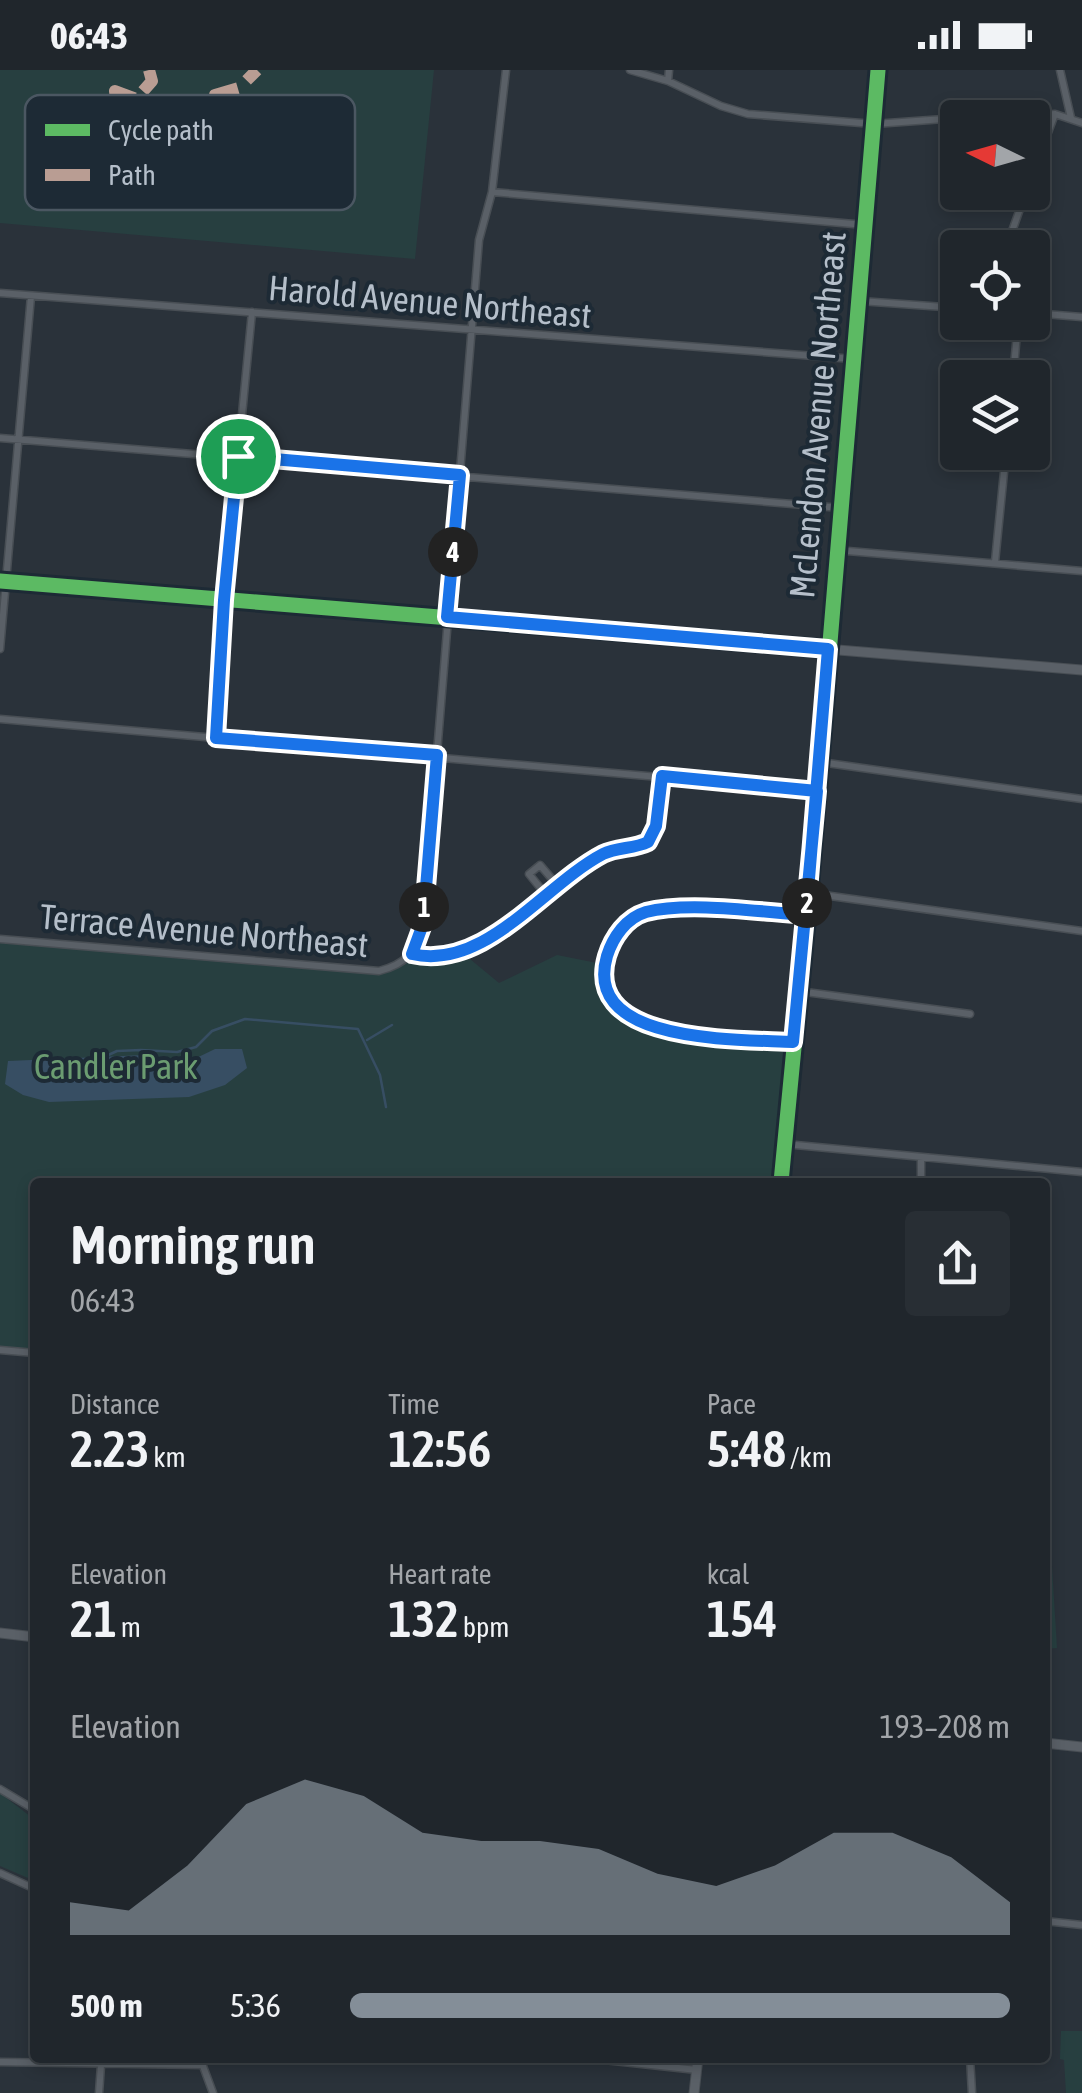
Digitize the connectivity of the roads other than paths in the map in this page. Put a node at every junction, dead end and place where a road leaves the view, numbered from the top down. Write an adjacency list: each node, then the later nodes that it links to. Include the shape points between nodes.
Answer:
1 (506, 70): 14 (street)
2 (630, 70): 6 (street)
3 (669, 70): 6 (street)
4 (878, 70): 11 (street, McLendon Avenue Northeast)
5 (1060, 70): 10 (street)
6 (668, 81): 11 (street, via 748,114)
7 (1050, 114): 8 (street)
8 (1055, 114): 10 (street); 13 (street)
9 (940, 119): 11 (street)
10 (1072, 120): 12 (street)
11 (874, 124): 15 (street, McLendon Avenue Northeast)
12 (1082, 124)
13 (1050, 127)
14 (492, 192): 15 (street); 23 (street, via 480,240)
15 (865, 225): 18 (street, McLendon Avenue Northeast)
16 (0, 293): 17 (street, Harold Avenue Northeast)
17 (31, 296): 20 (street, Harold Avenue Northeast); 26 (street)
18 (860, 300): 19 (street); 24 (street, McLendon Avenue Northeast)
19 (940, 307)
20 (252, 312): 23 (street, Harold Avenue Northeast); 27 (street)
21 (1050, 314): 22 (street)
22 (1082, 317)
23 (472, 332): 24 (street, Harold Avenue Northeast); 29 (street)
24 (855, 360): 30 (street, McLendon Avenue Northeast)
25 (0, 438): 26 (street)
26 (20, 440): 27 (street); 34 (street)
27 (238, 456): 29 (street); 35 (street)
28 (1004, 470): 32 (street)
29 (460, 475): 30 (street); 36 (street)
30 (841, 508): 31 (street, McLendon Avenue Northeast)
31 (836, 550): 32 (street); 38 (street, McLendon Avenue Northeast)
32 (996, 562): 33 (street)
33 (1082, 571)
34 (2, 582): 35 (street); 37 (street)
35 (224, 600): 36 (street); 41 (street)
36 (447, 617): 38 (street); 42 (street)
37 (0, 649)
38 (828, 649): 39 (street); 43 (street, McLendon Avenue Northeast)
39 (1082, 670)
40 (0, 719): 41 (street)
41 (216, 738): 42 (street)
42 (437, 755): 44 (street); 53 (street, via 423,924)
43 (820, 762): 45 (street, McLendon Avenue Northeast); 46 (street)
44 (662, 776): 45 (street); 47 (street, via 652,839 603,854)
45 (817, 791): 48 (street, McLendon Avenue Northeast)
46 (1082, 799)
47 (558, 886): 49 (street); 49 (street, via 540,865 529,874)
48 (808, 893): 50 (street, McLendon Avenue Northeast); 51 (street)
49 (546, 895): 53 (street, via 471,950)
50 (806, 915): 54 (street, McLendon Avenue Northeast); 56 (street, via 667,908 642,913 617,934 604,968 614,1000 649,1027)
51 (1082, 931)
52 (0, 939): 53 (street, Terrace Avenue Northeast, via 379,971)
53 (412, 954)
54 (798, 991): 55 (street); 56 (street, McLendon Avenue Northeast)
55 (970, 1014)
56 (793, 1042): 57 (street, McLendon Avenue Northeast)
57 (784, 1144): 58 (street); 60 (street, McLendon Avenue Northeast)
58 (921, 1157): 59 (street); 61 (street)
59 (1082, 1172)
60 (781, 1178)
61 (921, 1178)
62 (0, 1350): 63 (street)
63 (30, 1353)
64 (0, 1634): 65 (street)
65 (30, 1637)
66 (1050, 1744): 67 (street)
67 (1082, 1747)
68 (0, 1789): 69 (street)
69 (30, 1807)
70 (0, 1873): 71 (street)
71 (30, 1887)
72 (1050, 1922): 73 (street)
73 (1082, 1925)
74 (0, 2062): 75 (street)
75 (30, 2063)
76 (34, 2063): 82 (street)
77 (168, 2063): 82 (street)
78 (201, 2063): 85 (street)
79 (632, 2063): 83 (street)
80 (697, 2063): 83 (street)
81 (970, 2063): 87 (street)
82 (102, 2065): 84 (street)
83 (696, 2070): 86 (street)
84 (99, 2093)
85 (212, 2093)
86 (694, 2093)
87 (972, 2093)

